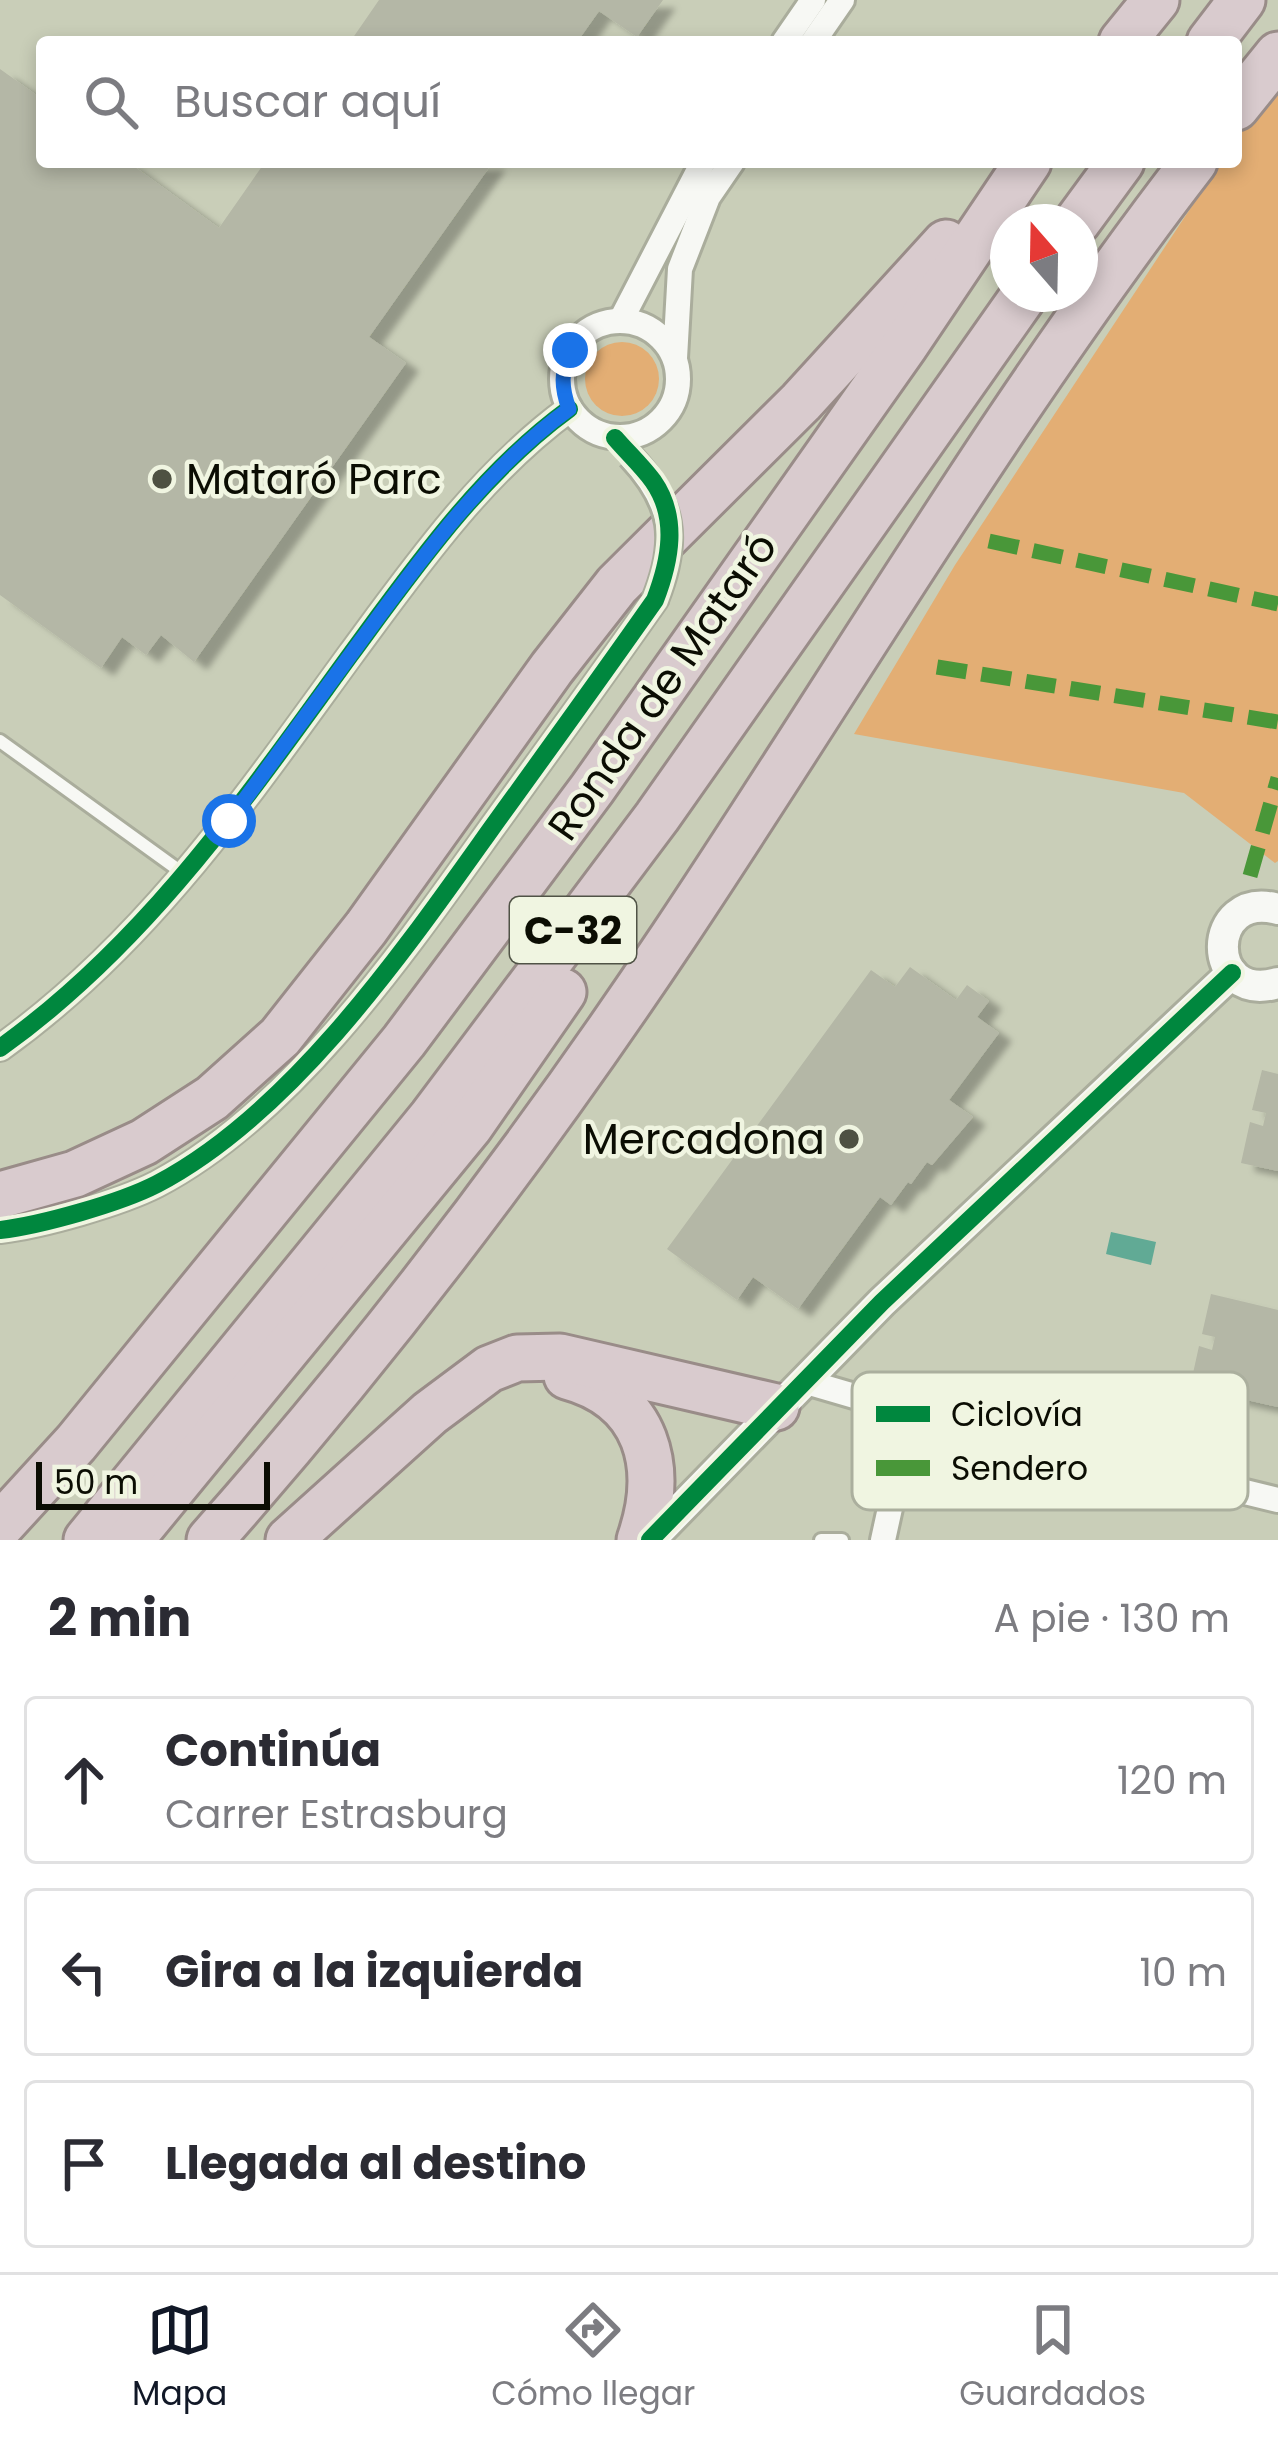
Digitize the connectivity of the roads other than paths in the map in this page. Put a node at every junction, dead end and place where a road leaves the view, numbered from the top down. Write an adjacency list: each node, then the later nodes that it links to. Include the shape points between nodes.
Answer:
1 (813, 0): 5 (street)
2 (842, 0): 6 (street)
3 (1156, 0): 7 (highway)
4 (1242, 0): 8 (highway)
5 (788, 36)
6 (817, 36)
7 (1127, 36)
8 (1215, 36)
9 (1278, 55): 10 (highway)
10 (1242, 100)
11 (700, 168): 19 (street)
12 (728, 168): 20 (street, via 680,269)
13 (1019, 168): 30 (highway, via 617,585 280,1037 212,1098 144,1142)
14 (1021, 168): 38 (highway, Ronda de Mataró / C-32, via 592,789 404,1041)
15 (1117, 168): 17 (highway)
16 (1190, 168): 41 (highway, via 1015,414 571,1085 418,1289)
17 (1090, 204)
18 (1012, 312): 24 (highway, Ronda de Mataró / C-32)
19 (621, 320): 20 (street, via 663,338); 21 (street, via 600,324 570,350 562,369)
20 (676, 358): 22 (street, via 674,404)
21 (569, 409): 22 (street); 25 (street, via 466,505)
22 (622, 447): 31 (street, bridge, via 655,483 667,516 671,546 655,600 425,921 291,1080 225,1138 155,1185)
23 (0, 741): 25 (lane)
24 (657, 817): 39 (highway, Ronda de Mataró / C-32, via 432,1117); 40 (highway, via 613,919 470,1126)
25 (185, 875): 29 (street, via 103,965)
26 (1278, 909): 27 (street, via 1253,907 1231,920 1222,947)
27 (1232, 973): 28 (street); 32 (street)
28 (1276, 987)
29 (0, 1048)
30 (0, 1196)
31 (0, 1230)
32 (790, 1394): 33 (street); 34 (highway, via 560,1357 517,1358 489,1369); 44 (street)
33 (852, 1403)
34 (363, 1473): 42 (highway); 43 (highway, via 397,1464 506,1376 554,1373 603,1391 638,1427 654,1487)
35 (1248, 1493): 36 (street)
36 (1278, 1500)
37 (890, 1510): 47 (street)
38 (0, 1526)
39 (87, 1540)
40 (130, 1540)
41 (210, 1540)
42 (289, 1540)
43 (640, 1540)
44 (650, 1540)
45 (821, 1540): 46 (lane)
46 (842, 1540)
47 (883, 1540)

